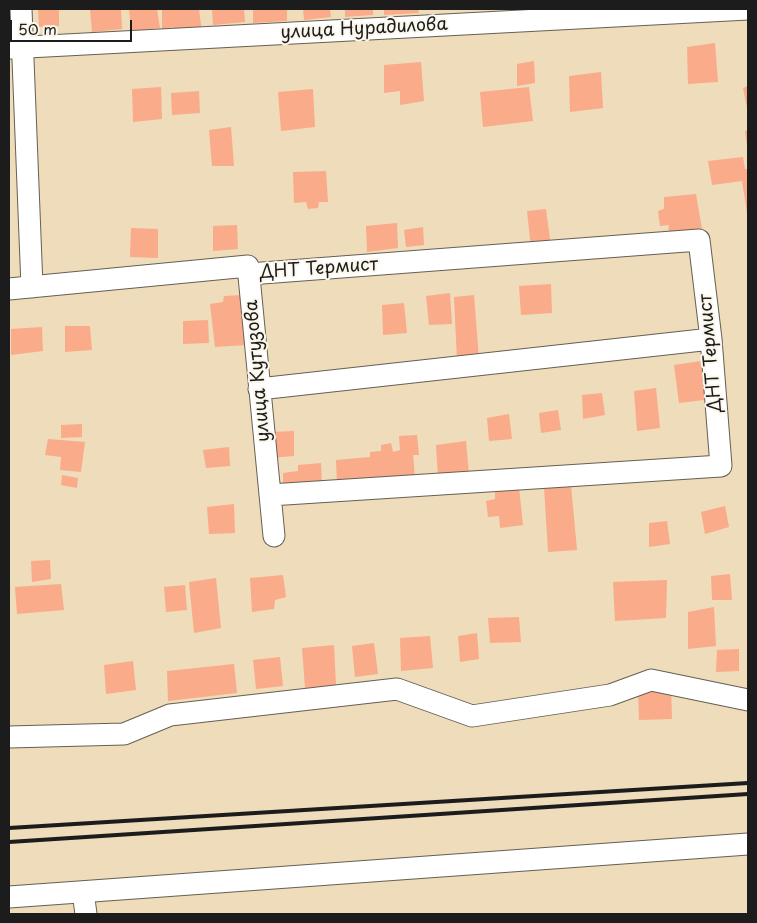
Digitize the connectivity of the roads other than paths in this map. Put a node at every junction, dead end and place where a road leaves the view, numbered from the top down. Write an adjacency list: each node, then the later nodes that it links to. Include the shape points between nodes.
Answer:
1 (20, 9): 3 (street)
2 (748, 9): 3 (street, улица Нурадилова)
3 (15, 47): 5 (street)
4 (249, 274): 5 (street, улица Кутузова, via 248,266); 7 (street, ДНТ Термист, via 699,240); 8 (street, улица Кутузова)
5 (32, 287): 6 (street, улица Кутузова)
6 (9, 289)
7 (711, 339): 8 (street); 9 (street, ДНТ Термист, via 721,466)
8 (259, 389): 9 (street, улица Кутузова)
9 (270, 495): 10 (street, улица Кутузова)
10 (274, 536)
11 (748, 700): 12 (street, via 651,680 610,695 472,716 398,689 170,715 124,734)
12 (9, 737)
13 (748, 844): 14 (street)
14 (83, 892): 15 (street); 16 (street)
15 (9, 897)
16 (86, 914)

